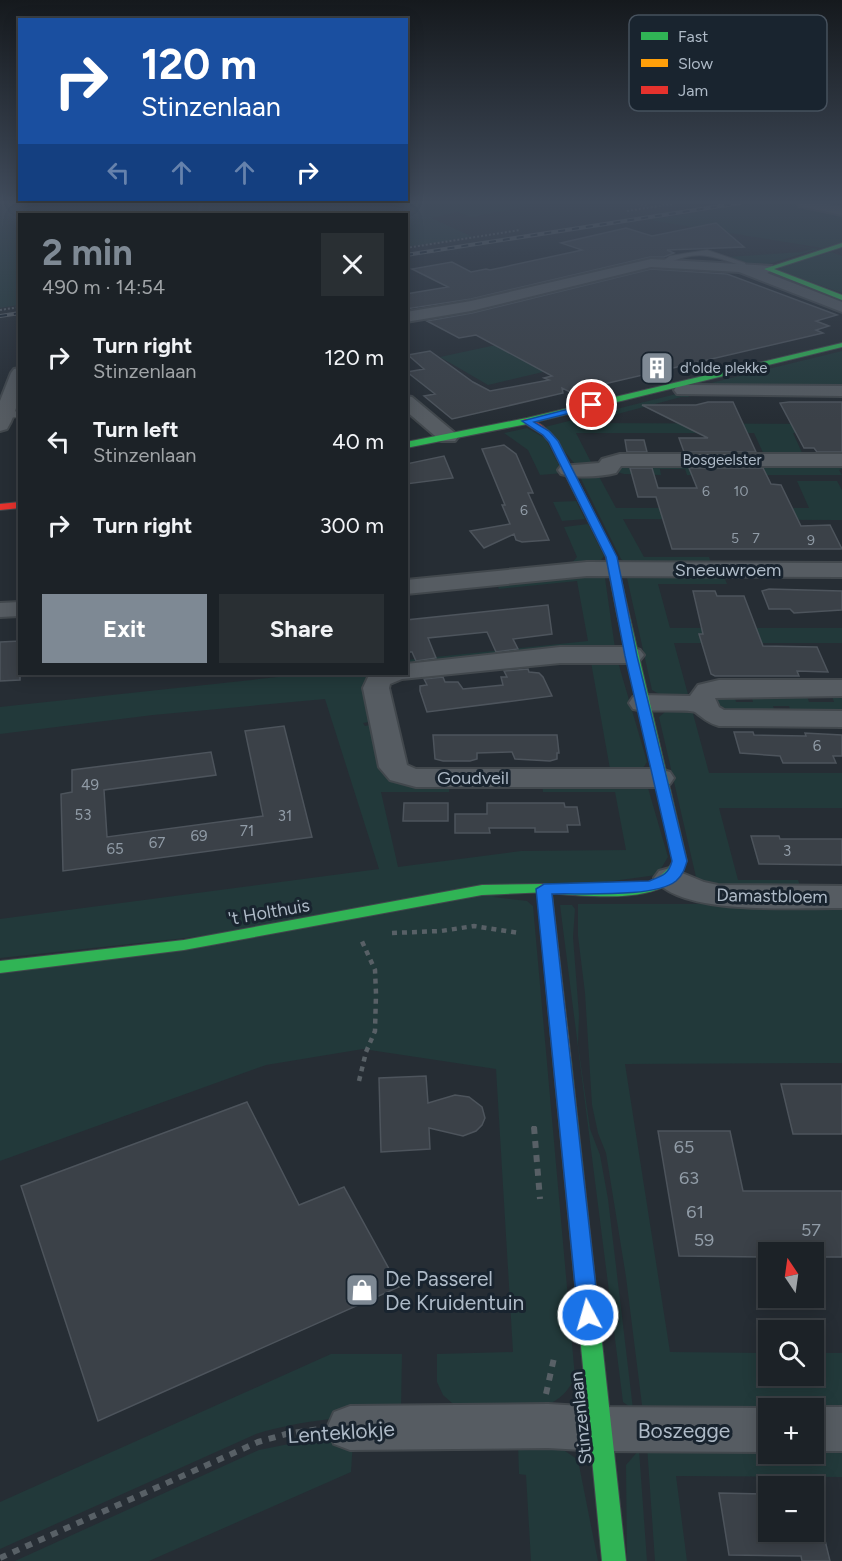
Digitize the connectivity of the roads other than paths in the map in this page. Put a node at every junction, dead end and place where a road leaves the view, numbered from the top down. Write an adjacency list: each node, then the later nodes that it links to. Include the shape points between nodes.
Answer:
1 (597, 276): 6 (street)
2 (757, 276): 5 (street)
3 (783, 276): 4 (street)
4 (842, 298)
5 (842, 307)
6 (456, 309): 7 (street); 8 (street)
7 (408, 310)
8 (408, 317)
9 (842, 345): 11 (street)
10 (16, 367): 14 (street)
11 (687, 386): 12 (street, via 711,390); 15 (street)
12 (842, 391)
13 (408, 403): 16 (street)
14 (8, 418)
15 (526, 421): 16 (street); 20 (street, via 549,436)
16 (448, 437): 17 (street)
17 (408, 445)
18 (842, 460): 19 (street, Bosgeelster, via 620,460 609,463)
19 (609, 469): 20 (street, Bosgeelster); 21 (street, Bosgeelster, via 611,474 623,477)
20 (568, 470): 24 (street, via 609,550)
21 (842, 478)
22 (18, 505): 23 (street)
23 (0, 507)
24 (613, 570): 25 (street, Sneeuwroem); 26 (street, Sneeuwroem); 29 (street)
25 (842, 570)
26 (408, 587)
27 (18, 609): 28 (street)
28 (0, 610)
29 (631, 656): 30 (street, via 560,655); 33 (street)
30 (408, 672)
31 (390, 675): 36 (street, Goudveil, via 378,680 376,688 392,765 404,776)
32 (842, 688): 34 (street, via 718,688 704,693)
33 (642, 703): 34 (street); 36 (street)
34 (705, 704): 35 (street, via 710,714 726,719)
35 (842, 720)
36 (660, 778): 37 (street, via 680,861)
37 (670, 878): 38 (street, via 644,887); 39 (street, Damastbloem, via 695,891 718,896)
38 (544, 889): 40 (street, 't Holthuis, via 482,890 184,945); 42 (street, Stinzenlaan)
39 (842, 897)
40 (0, 967)
41 (350, 1428): 42 (street, Lenteklokje)
42 (600, 1429): 45 (street, Boszegge); 46 (street, Stinzenlaan)
43 (824, 1429): 44 (street)
44 (842, 1429)
45 (758, 1430)
46 (614, 1561)

